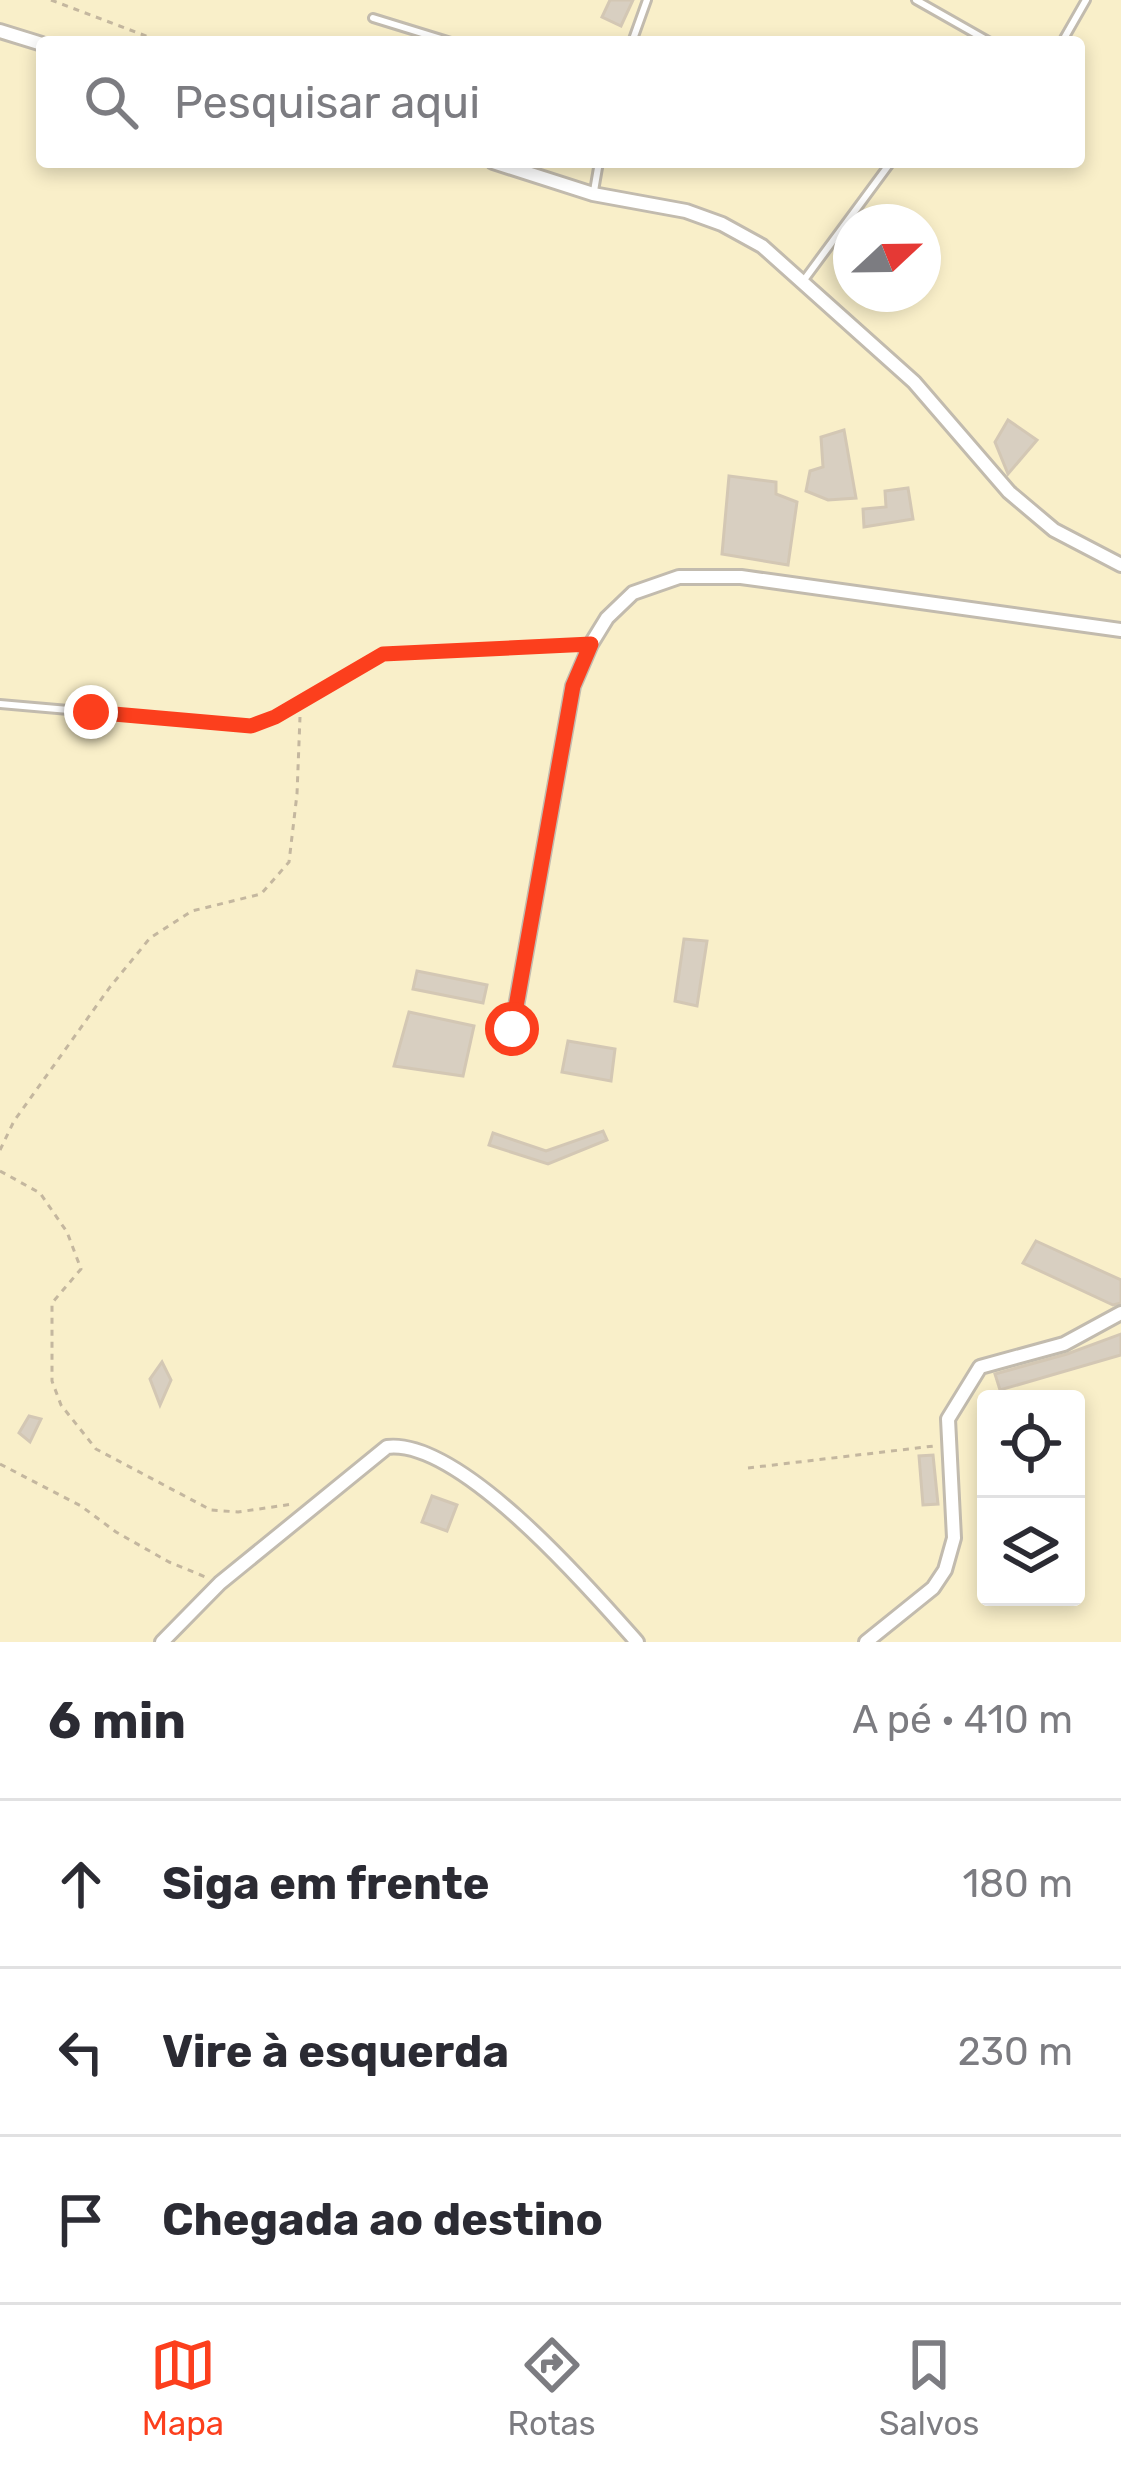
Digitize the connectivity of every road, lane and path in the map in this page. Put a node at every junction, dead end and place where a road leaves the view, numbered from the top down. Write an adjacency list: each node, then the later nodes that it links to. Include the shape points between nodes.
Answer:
1 (51, 0): 7 (path)
2 (647, 0): 9 (lane)
3 (916, 0): 10 (lane)
4 (1086, 0): 11 (lane)
5 (373, 18): 8 (lane)
6 (0, 31): 12 (street)
7 (146, 36)
8 (432, 36)
9 (634, 36)
10 (978, 36)
11 (1065, 36)
12 (36, 42)
13 (512, 168): 16 (street)
14 (598, 168): 16 (lane)
15 (887, 168): 17 (lane)
16 (593, 194): 17 (street, via 722,224)
17 (804, 280): 18 (street, via 914,382 1010,492 1054,530)
18 (1121, 565)
19 (1121, 630): 20 (street, via 741,577 679,577 633,593)
20 (591, 644): 21 (lane, via 383,654); 23 (street, via 573,686)
21 (300, 703): 22 (lane, via 233,727); 24 (path, via 289,862 261,894 192,911 150,938)
22 (0, 704)
23 (512, 1029)
24 (0, 1150)
25 (0, 1171): 30 (path, via 40,1193 81,1269 52,1303 52,1381 96,1448 211,1510)
26 (1121, 1313): 27 (street, via 1064,1344 980,1366 948,1419)
27 (948, 1445): 29 (path); 34 (street, via 954,1538 945,1570)
28 (0, 1464): 31 (path)
29 (748, 1468)
30 (324, 1500): 31 (street); 33 (street, via 387,1448 404,1445 447,1464 557,1551)
31 (220, 1583): 32 (street)
32 (162, 1642)
33 (638, 1642)
34 (866, 1642)

